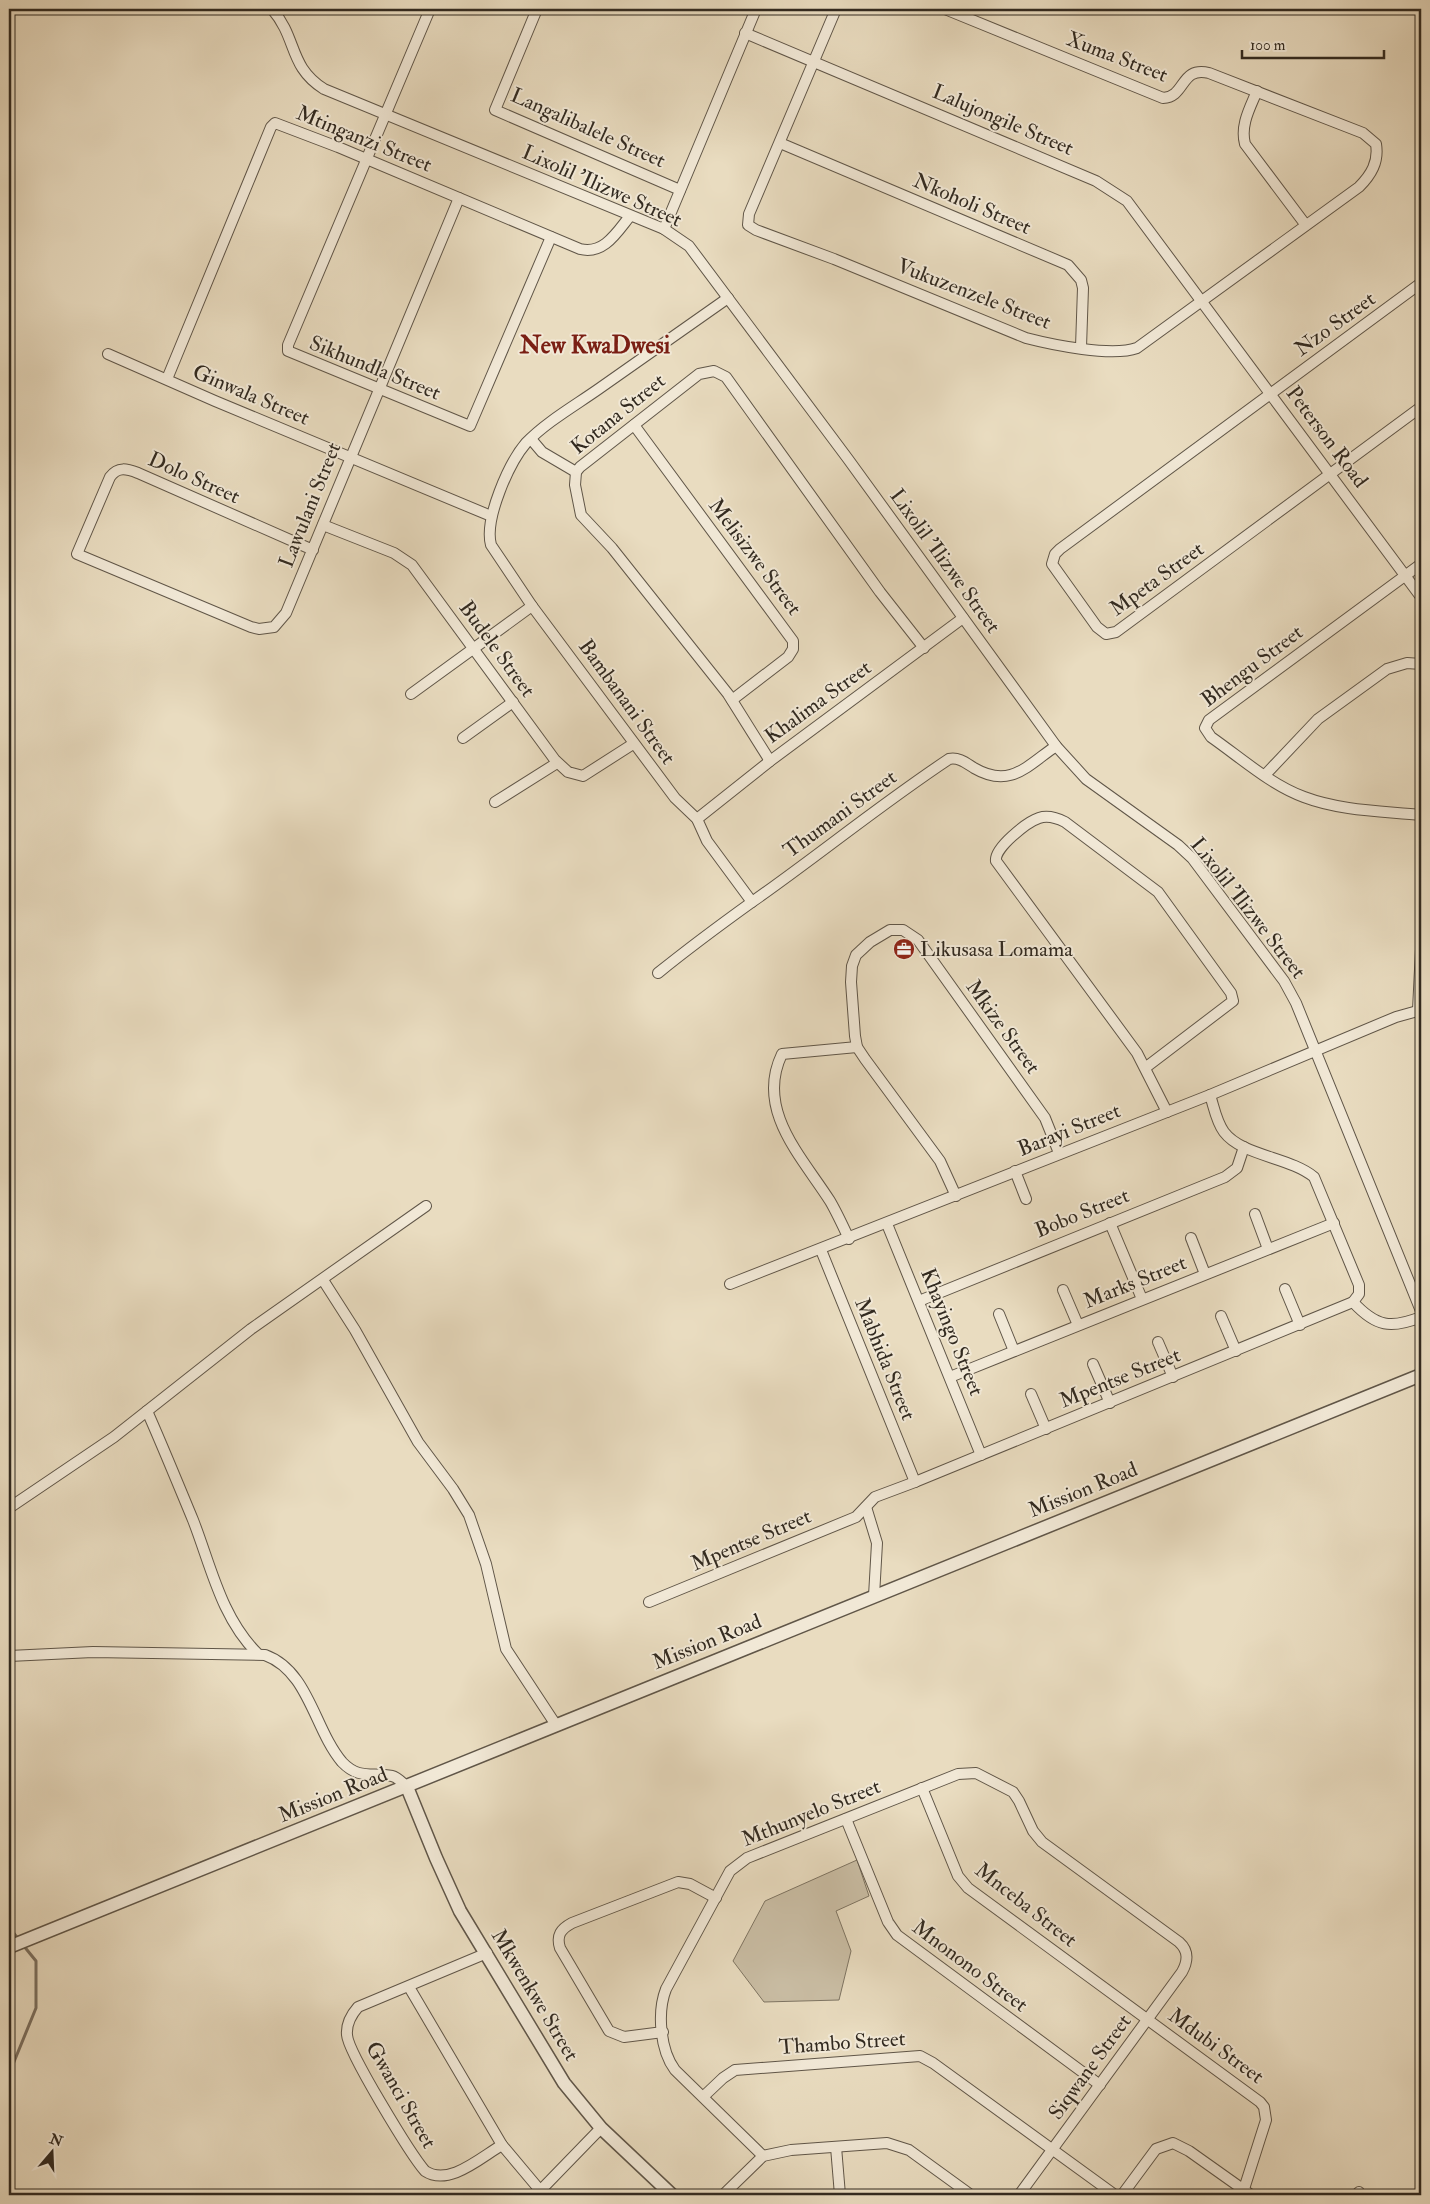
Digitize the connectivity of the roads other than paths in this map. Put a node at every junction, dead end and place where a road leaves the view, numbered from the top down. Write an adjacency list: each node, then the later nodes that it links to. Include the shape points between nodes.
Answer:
1 (272, 9): 10 (street, Lixolil 'Ilizwe Street, via 288,32 298,64 308,77 324,89)
2 (430, 9): 10 (street, Sikhundla Street)
3 (537, 9): 14 (street, Langalibalele Street, via 495,110)
4 (756, 9): 7 (street)
5 (836, 9): 8 (street, Vukuzenzele Street)
6 (945, 9): 9 (street, Xuma Street, via 1156,96 1170,98 1191,74 1198,71)
7 (745, 33): 8 (street, Lalujongile Street); 14 (street)
8 (814, 61): 11 (street, Vukuzenzele Street); 22 (street, Lalujongile Street, via 1115,191 1134,210)
9 (1257, 91): 12 (street, Xuma Street, via 1354,129); 17 (street, via 1244,124 1245,144)
10 (387, 115): 13 (street, Sikhundla Street); 16 (street, Lixolil 'Ilizwe Street)
11 (780, 143): 23 (street, Nkoholi Street, via 1068,265 1081,280 1083,288); 23 (street, Vukuzenzele Street, via 749,214 748,225 1026,338)
12 (1376, 144): 17 (street, Vukuzenzele Street, via 1377,157 1368,178)
13 (367, 159): 15 (street, Mtinganzi Street); 25 (street, Mtinganzi Street, via 302,132 275,123 271,127); 26 (street, Sikhundla Street, via 288,351)
14 (680, 190): 18 (street)
15 (459, 198): 19 (street, Mtinganzi Street); 26 (street, Lawulani Street)
16 (630, 216): 18 (street, Lixolil 'Ilizwe Street); 19 (street, Mtinganzi Street, via 609,240 593,251)
17 (1306, 224): 22 (street, Vukuzenzele Street)
18 (664, 229): 21 (street, Lixolil 'Ilizwe Street, via 689,246)
19 (551, 237): 26 (street, Sikhundla Street, via 470,426)
20 (1421, 283): 27 (street, Nzo Street)
21 (728, 298): 30 (street); 42 (street, Lixolil 'Ilizwe Street)
22 (1202, 300): 23 (street, Vukuzenzele Street, via 1137,348 1118,352); 27 (street, Peterson Road)
23 (1081, 347)
24 (108, 354): 25 (street, Ginwala Street)
25 (167, 379): 31 (street, Ginwala Street)
26 (379, 388): 31 (street, Lawulani Street)
27 (1272, 394): 33 (street, Peterson Road); 33 (street, Mpeta Street, via 1055,554 1052,564 1055,570 1097,627 1106,634 1116,632)
28 (1421, 407): 33 (street)
29 (634, 425): 32 (street, Kotana Street); 43 (street, Kotana Street, via 702,372 714,371 726,376 880,592); 47 (street, Melisizwe Street, via 793,641 788,657)
30 (531, 439): 32 (street, via 542,452); 34 (street, via 517,457)
31 (350, 456): 34 (street, Ginwala Street); 35 (street, Lawulani Street)
32 (576, 472): 47 (street, Kotana Street, via 574,485 581,515 625,564)
33 (1332, 474): 39 (street, Peterson Road)
34 (491, 516): 41 (street, Bambanani Street, via 492,545)
35 (322, 525): 36 (street, Lawulani Street); 44 (street, Budele Street, via 387,550 412,565)
36 (313, 550): 37 (street, Lawulani Street, via 286,613 279,624 268,629 236,621); 37 (street, Dolo Street, via 138,473 121,469 110,477)
37 (78, 554)
38 (1421, 564): 39 (street, Bhengu Street)
39 (1405, 576): 40 (street, Peterson Road); 54 (street, Bhengu Street, via 1206,724 1211,737)
40 (1421, 597)
41 (532, 606): 44 (street); 50 (street, Bambanani Street)
42 (964, 618): 43 (street, Khalima Street); 51 (street, Lixolil 'Ilizwe Street)
43 (924, 648): 52 (street, Khalima Street)
44 (474, 650): 46 (street); 48 (street, Budele Street)
45 (1421, 664): 54 (street, via 1387,670 1318,720)
46 (411, 694)
47 (732, 700): 52 (street, Kotana Street)
48 (513, 702): 49 (street); 53 (street, Budele Street)
49 (463, 738)
50 (633, 744): 53 (street, Budele Street, via 583,776 568,772); 57 (street, Bambanani Street, via 675,798)
51 (1056, 746): 58 (street, Thumani Street, via 1013,776 989,775 959,759 949,759 855,824); 63 (street, Lixolil 'Ilizwe Street, via 1086,779 1192,858 1284,982)
52 (770, 761): 57 (street, Khalima Street)
53 (557, 763): 55 (street)
54 (1264, 775): 56 (street, Bhengu Street, via 1290,791 1316,801)
55 (495, 802)
56 (1421, 815)
57 (697, 819): 58 (street, Bambanani Street, via 707,841)
58 (752, 902): 60 (street, Thumani Street)
59 (1421, 949): 61 (street)
60 (658, 973)
61 (1419, 1010): 63 (street, Barayi Street)
62 (857, 1048): 68 (street, Mkize Street, via 851,982 854,960 860,950 884,932 903,930 918,940 1023,1085 1045,1118); 70 (street, via 935,1153); 78 (street, via 782,1054 777,1063 775,1082 780,1123)
63 (1315, 1050): 65 (street, Barayi Street); 89 (street, Lixolil 'Ilizwe Street)
64 (1145, 1068): 64 (street, via 996,861 998,852 1007,841 1039,818 1052,817 1066,822 1158,892 1232,993 1233,1001); 66 (street)
65 (1210, 1095): 66 (street, Barayi Street); 67 (street, via 1222,1128)
66 (1167, 1112): 68 (street, Barayi Street)
67 (1244, 1147): 74 (street, Bobo Street, via 1237,1168 1225,1177); 75 (street, via 1295,1166 1314,1177)
68 (1059, 1153): 69 (street, Barayi Street)
69 (1015, 1171): 70 (street, Barayi Street); 71 (street)
70 (956, 1196): 76 (street, Barayi Street)
71 (1026, 1198)
72 (426, 1206): 82 (street)
73 (1255, 1214): 79 (street)
74 (1110, 1223): 86 (street); 87 (street, Bobo Street)
75 (1334, 1223): 79 (street, Marks Street); 88 (street, via 1360,1285 1359,1294)
76 (887, 1224): 78 (street, Barayi Street); 87 (street, Khayingo Street)
77 (1191, 1238): 81 (street)
78 (850, 1239): 80 (street, Barayi Street)
79 (1268, 1249): 81 (street, Marks Street)
80 (821, 1250): 83 (street, Barayi Street); 107 (street, Mabhida Street)
81 (1205, 1274): 86 (street, Marks Street)
82 (323, 1280): 104 (street, via 251,1328); 114 (street, via 418,1442 469,1515 486,1564 506,1649)
83 (730, 1284)
84 (1285, 1289): 94 (street)
85 (1063, 1290): 93 (street)
86 (1142, 1299): 93 (street, Marks Street)
87 (919, 1301): 100 (street, Khayingo Street)
88 (1353, 1302): 92 (street, via 1368,1317 1385,1325); 94 (street, Mpentse Street)
89 (1421, 1311)
90 (999, 1314): 96 (street)
91 (1221, 1316): 97 (street)
92 (1421, 1317)
93 (1078, 1325): 96 (street, Marks Street)
94 (1300, 1325): 97 (street, Mpentse Street)
95 (1158, 1342): 101 (street)
96 (1014, 1350): 100 (street, Marks Street)
97 (1236, 1352): 101 (street, Mpentse Street)
98 (1093, 1364): 103 (street)
99 (1421, 1375): 110 (street, Mission Road)
100 (950, 1377): 106 (street, Khayingo Street)
101 (1173, 1377): 103 (street, Mpentse Street)
102 (1031, 1394): 105 (street)
103 (1110, 1403): 105 (street, Mpentse Street)
104 (147, 1411): 109 (street); 112 (street, via 228,1615)
105 (1046, 1428): 106 (street, Mpentse Street)
106 (982, 1455): 107 (street, Mpentse Street)
107 (915, 1482): 108 (street, Mpentse Street, via 880,1494)
108 (866, 1507): 110 (street, via 877,1544); 111 (street, Mpentse Street, via 856,1517)
109 (9, 1508)
110 (874, 1596): 114 (street, Mission Road)
111 (649, 1602)
112 (257, 1653): 113 (street, via 93,1652); 115 (street, via 281,1663 301,1686 338,1756 348,1767 370,1776 394,1776)
113 (9, 1656)
114 (556, 1725): 115 (street, Mission Road)
115 (408, 1787): 119 (street, Mission Road); 120 (street, Mkwenkwe Street, via 449,1889)
116 (922, 1788): 117 (street, Mthunyelo Street); 121 (street, Mthunyelo Street, via 958,1774 976,1773 1013,1792 1037,1838 1179,1942); 123 (street, Mnceba Street, via 962,1881)
117 (846, 1819): 118 (street, Mthunyelo Street, via 740,1862 730,1871); 125 (street, Mnonono Street, via 896,1935)
118 (716, 1898): 124 (street, Mthunyelo Street, via 663,1996); 124 (street, via 690,1884 678,1882 572,1923 558,1937 560,1948 609,2031 624,2037)
119 (9, 1946)
120 (487, 1953): 122 (street, Gwanci Street); 127 (street, Mkwenkwe Street, via 564,2083)
121 (1188, 1958): 123 (street, Siqwane Street, via 1182,1972)
122 (409, 1987): 128 (street); 128 (street, Gwanci Street, via 358,2007 348,2022 349,2044 373,2087 419,2164 431,2175 451,2175)
123 (1147, 2019): 125 (street, Siqwane Street); 132 (street, Mdubi Street, via 1264,2107 1265,2126)
124 (663, 2032): 126 (street, Mthunyelo Street, via 672,2066)
125 (1100, 2085): 130 (street, Siqwane Street)
126 (704, 2096): 130 (street, Thambo Street, via 735,2070 920,2056); 131 (street, Mthunyelo Street)
127 (601, 2128): 133 (street); 134 (street, Mkwenkwe Street)
128 (502, 2145): 133 (street)
129 (836, 2147): 131 (street, via 791,2150); 136 (street); 137 (street, via 887,2143 901,2146)
130 (1052, 2151): 138 (street, Siqwane Street); 139 (street, Thambo Street)
131 (763, 2156): 135 (street)
132 (1247, 2192): 140 (street, via 1173,2143 1156,2149)
133 (540, 2194)
134 (672, 2195)
135 (723, 2195)
136 (840, 2195)
137 (971, 2195)
138 (1019, 2195)
139 (1114, 2195)
140 (1122, 2195)

